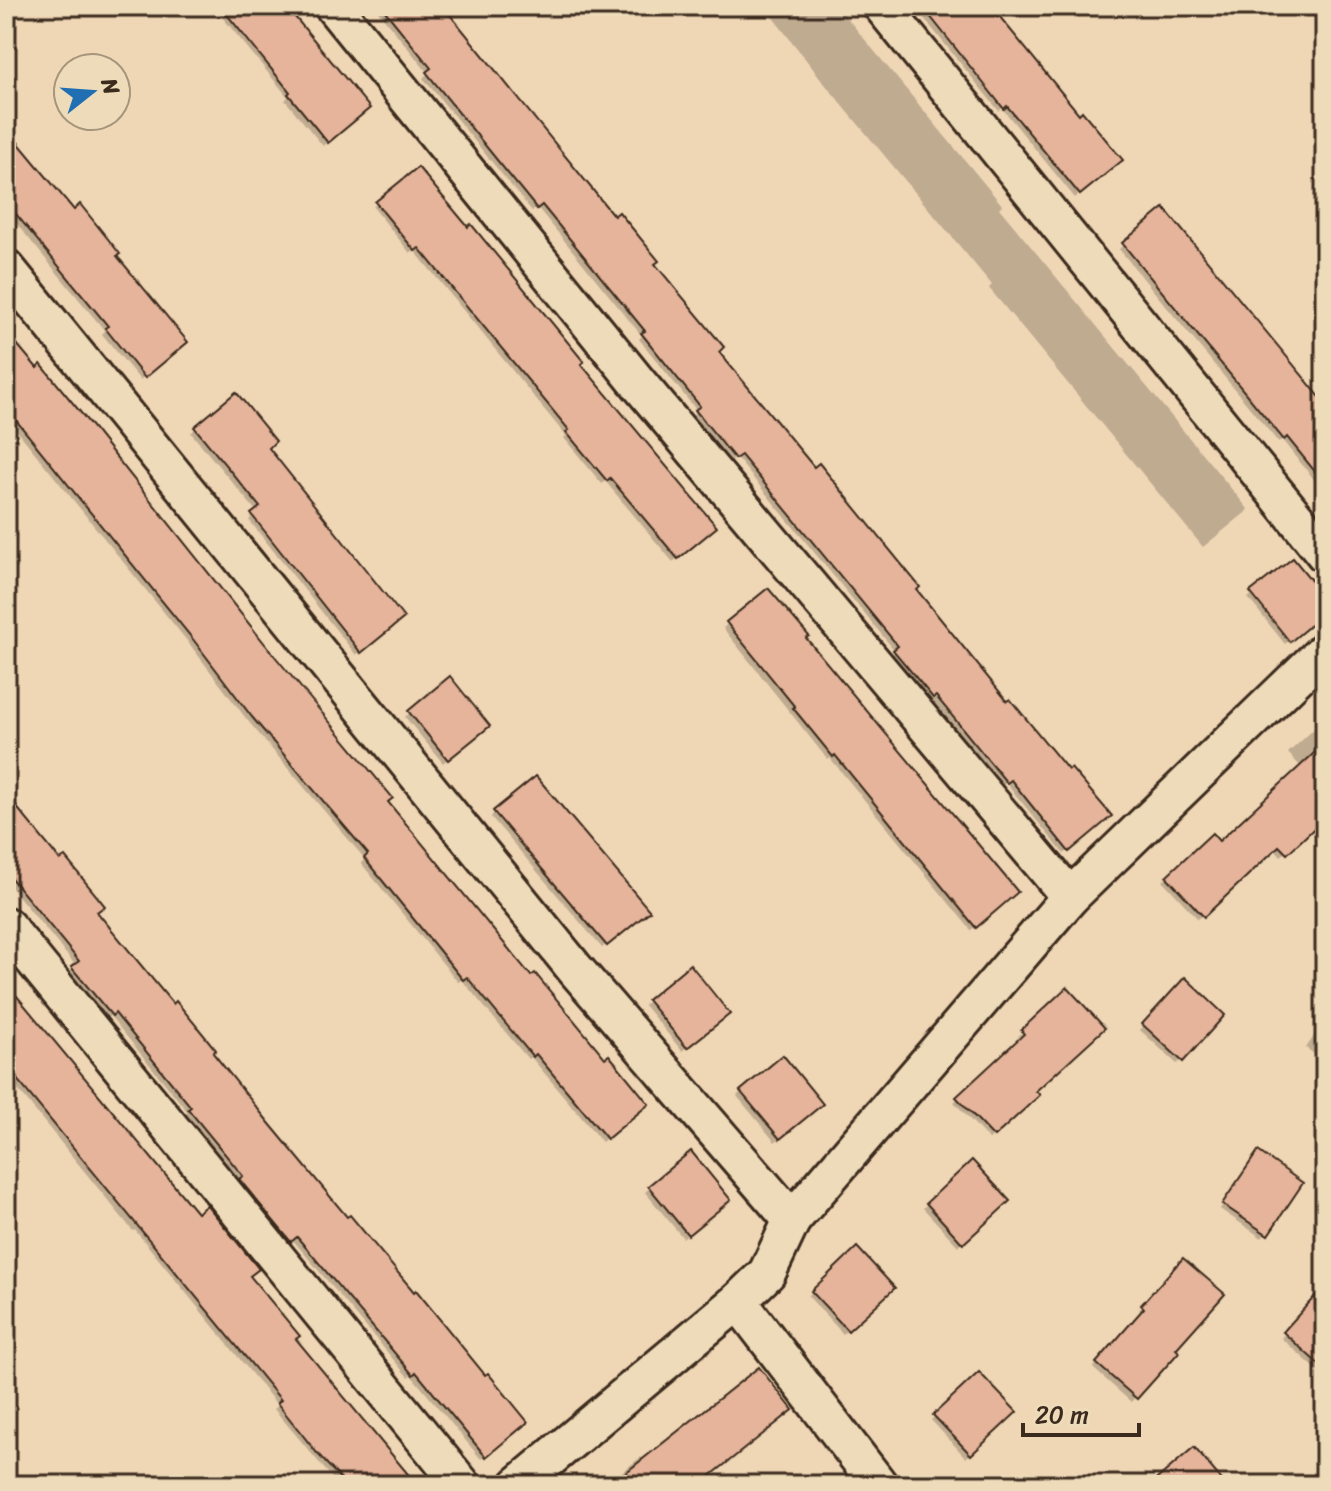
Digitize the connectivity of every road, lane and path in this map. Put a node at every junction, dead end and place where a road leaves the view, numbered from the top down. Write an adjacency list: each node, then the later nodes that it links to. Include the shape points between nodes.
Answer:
1 (333, 6): 6 (street, via 639,384)
2 (882, 6): 4 (street)
3 (6, 268): 8 (street, via 575,969)
4 (1325, 554)
5 (1325, 650): 6 (street)
6 (1070, 897): 8 (street)
7 (6, 926): 10 (street)
8 (792, 1220): 9 (street, via 767,1273)
9 (738, 1301): 11 (street); 12 (street)
10 (462, 1485)
11 (518, 1485)
12 (879, 1485)

